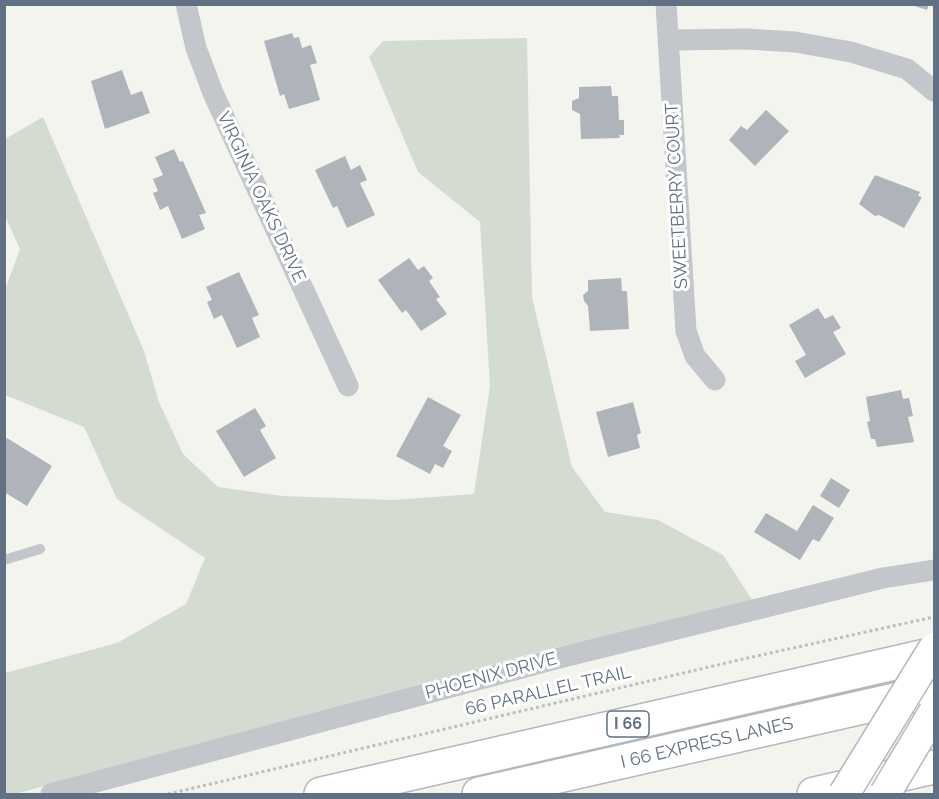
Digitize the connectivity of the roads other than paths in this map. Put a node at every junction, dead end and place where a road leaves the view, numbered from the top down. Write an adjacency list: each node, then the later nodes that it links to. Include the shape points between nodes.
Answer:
1 (186, 4): 6 (street, VIRGINIA OAKS DRIVE, via 196,48 213,93)
2 (666, 4): 3 (street, SWEETBERRY COURT)
3 (669, 40): 4 (street, via 795,42 850,52 908,69); 5 (street, SWEETBERRY COURT, via 686,332 695,356)
4 (934, 91)
5 (715, 380)
6 (348, 386)
7 (40, 549): 8 (lane)
8 (4, 560)
9 (934, 570): 15 (street, PHOENIX DRIVE, via 883,578 559,658)
10 (934, 648): 19 (main road, bridge)
11 (934, 654): 16 (highway, I 66)
12 (934, 692): 17 (highway, I 66 EXPRESS LANES)
13 (934, 712): 20 (main road, bridge)
14 (934, 767): 18 (highway)
15 (51, 795)
16 (321, 795)
17 (479, 795)
18 (814, 795)
19 (844, 795)
20 (885, 795)

